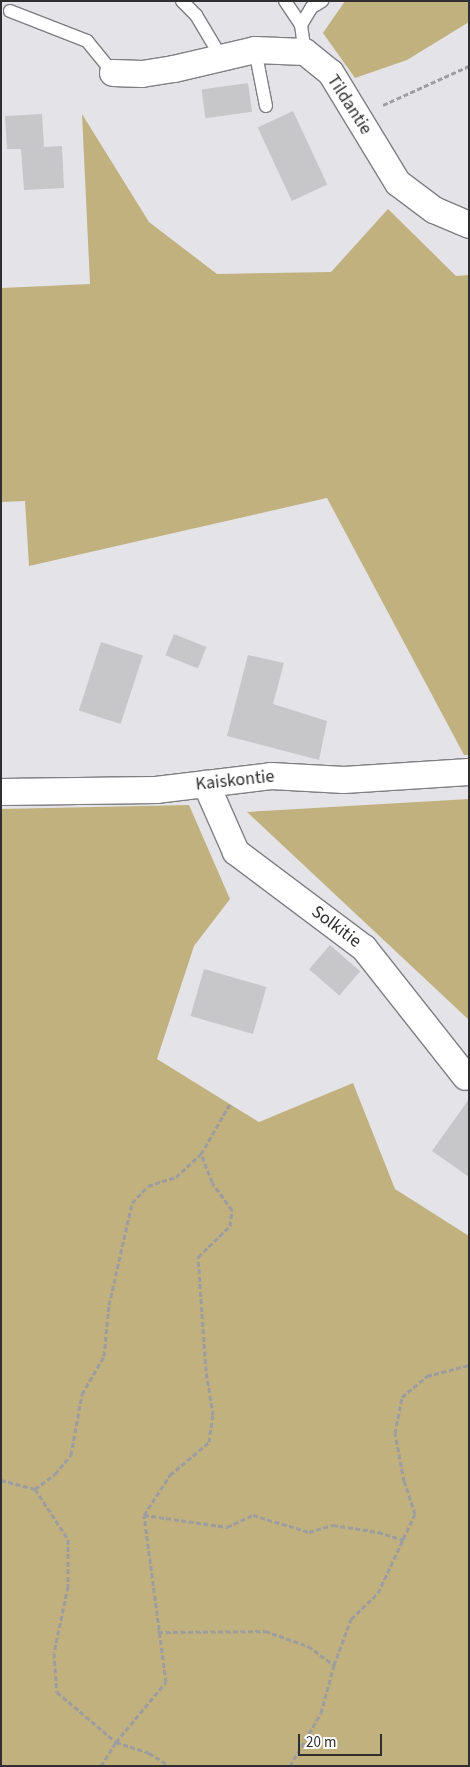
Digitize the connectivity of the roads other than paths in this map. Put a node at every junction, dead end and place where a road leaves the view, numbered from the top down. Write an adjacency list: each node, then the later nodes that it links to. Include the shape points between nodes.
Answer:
1 (182, 1): 8 (lane, via 196,15)
2 (285, 1): 5 (lane)
3 (322, 1): 5 (lane, via 312,7)
4 (10, 11): 9 (lane, via 87,41)
5 (300, 25): 7 (lane)
6 (255, 50): 7 (street); 8 (street); 10 (lane)
7 (305, 52): 11 (street, Tildantie, via 331,73 398,182 434,210)
8 (221, 57): 9 (street, via 142,74)
9 (113, 72)
10 (266, 106)
11 (469, 225)
12 (469, 772): 13 (street, Kaiskontie, via 344,780 271,776)
13 (206, 784): 14 (street, Kaiskontie, via 156,790); 15 (street, Solkitie, via 236,852 364,948)
14 (1, 792)
15 (466, 1077)

